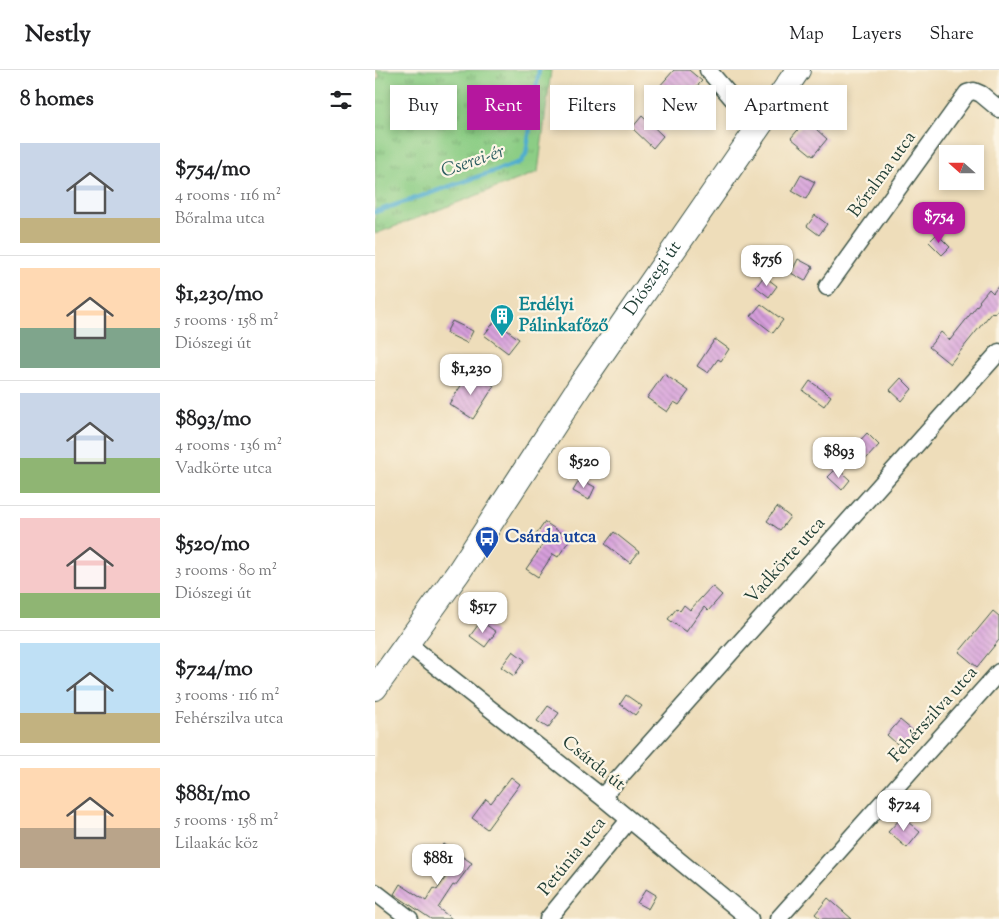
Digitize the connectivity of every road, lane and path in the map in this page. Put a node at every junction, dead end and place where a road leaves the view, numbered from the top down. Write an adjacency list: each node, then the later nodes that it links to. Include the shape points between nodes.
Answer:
1 (708, 70): 4 (street)
2 (798, 70): 3 (main road, Diószegi út)
3 (788, 85)
4 (726, 91)
5 (999, 110): 7 (street, Bőralma utca, via 981,94 967,93)
6 (757, 130): 9 (main road, Diószegi út, via 581,384)
7 (827, 287)
8 (999, 352): 12 (street, Vadkörte utca)
9 (408, 644): 11 (main road, Diószegi út); 12 (street, Csárda út)
10 (999, 672): 18 (street, Fehérszilva utca)
11 (375, 688)
12 (602, 797): 13 (street, Csárda út)
13 (629, 820): 16 (street, Petúnia utca); 17 (street, Csárda út)
14 (375, 892): 15 (street)
15 (410, 919)
16 (548, 919)
17 (750, 919)
18 (777, 919)

